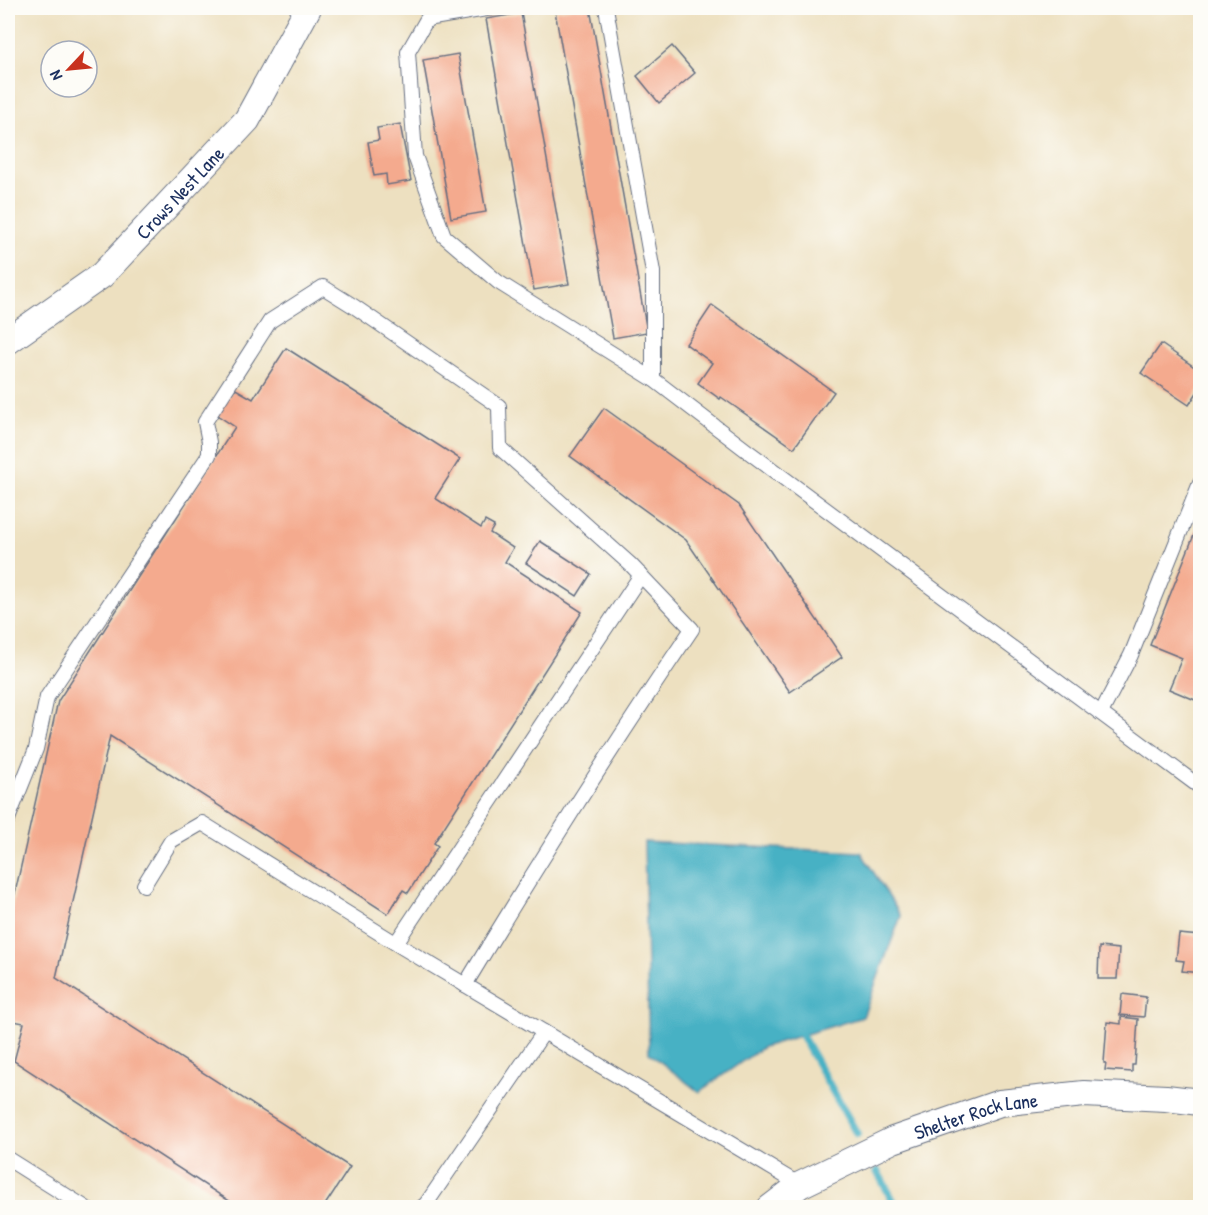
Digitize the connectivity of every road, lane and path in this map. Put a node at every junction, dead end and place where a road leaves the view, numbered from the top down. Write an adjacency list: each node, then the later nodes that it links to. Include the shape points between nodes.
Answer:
1 (308, 8): 4 (street, Crows Nest Lane, via 247,120 102,275)
2 (492, 8): 5 (lane, via 427,19 408,52 415,156 444,236 498,282)
3 (606, 8): 5 (lane, via 653,272)
4 (8, 341)
5 (653, 379): 8 (lane)
6 (1200, 483): 8 (lane, via 1131,655)
7 (641, 575): 10 (lane, via 500,448 499,406 323,287 270,321 205,422 209,455 47,698 36,749); 12 (lane); 13 (lane, via 692,629 557,834)
8 (1101, 713): 9 (lane)
9 (1200, 787)
10 (8, 819)
11 (144, 885): 12 (lane, via 171,842 202,823)
12 (396, 943): 13 (lane)
13 (465, 985): 14 (lane)
14 (544, 1032): 17 (lane); 19 (lane)
15 (1200, 1102): 17 (street, Shelter Rock Lane, via 1084,1094 1000,1103 893,1140)
16 (8, 1159): 18 (lane)
17 (800, 1185): 20 (street, Shelter Rock Lane)
18 (86, 1208)
19 (421, 1208)
20 (770, 1208)

